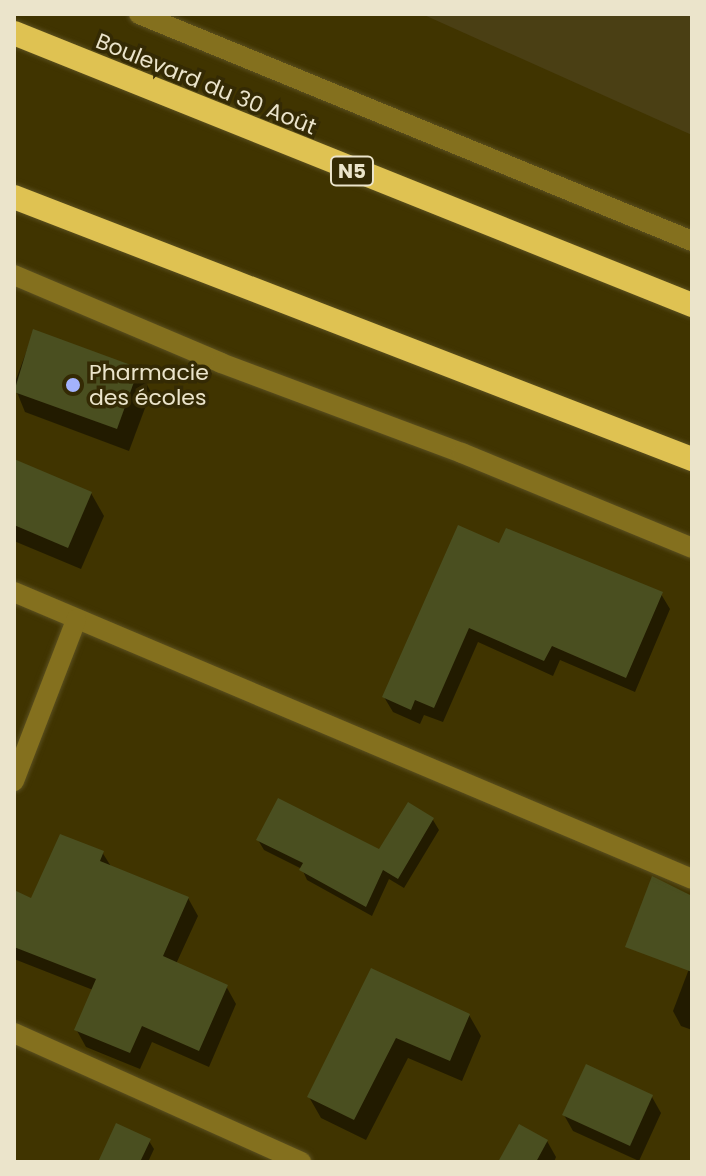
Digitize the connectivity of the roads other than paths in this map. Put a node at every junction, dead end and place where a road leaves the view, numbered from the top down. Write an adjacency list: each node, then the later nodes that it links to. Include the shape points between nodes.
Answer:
1 (139, 14): 4 (street)
2 (14, 33): 6 (highway, Boulevard du 30 Août / N5)
3 (14, 197): 7 (highway)
4 (692, 241)
5 (14, 275): 8 (street, via 221,363 462,453)
6 (692, 305)
7 (692, 459)
8 (692, 548)
9 (14, 592): 10 (street)
10 (76, 620): 11 (street); 12 (street)
11 (14, 781)
12 (692, 879)
13 (14, 1033): 14 (street)
14 (301, 1162)

